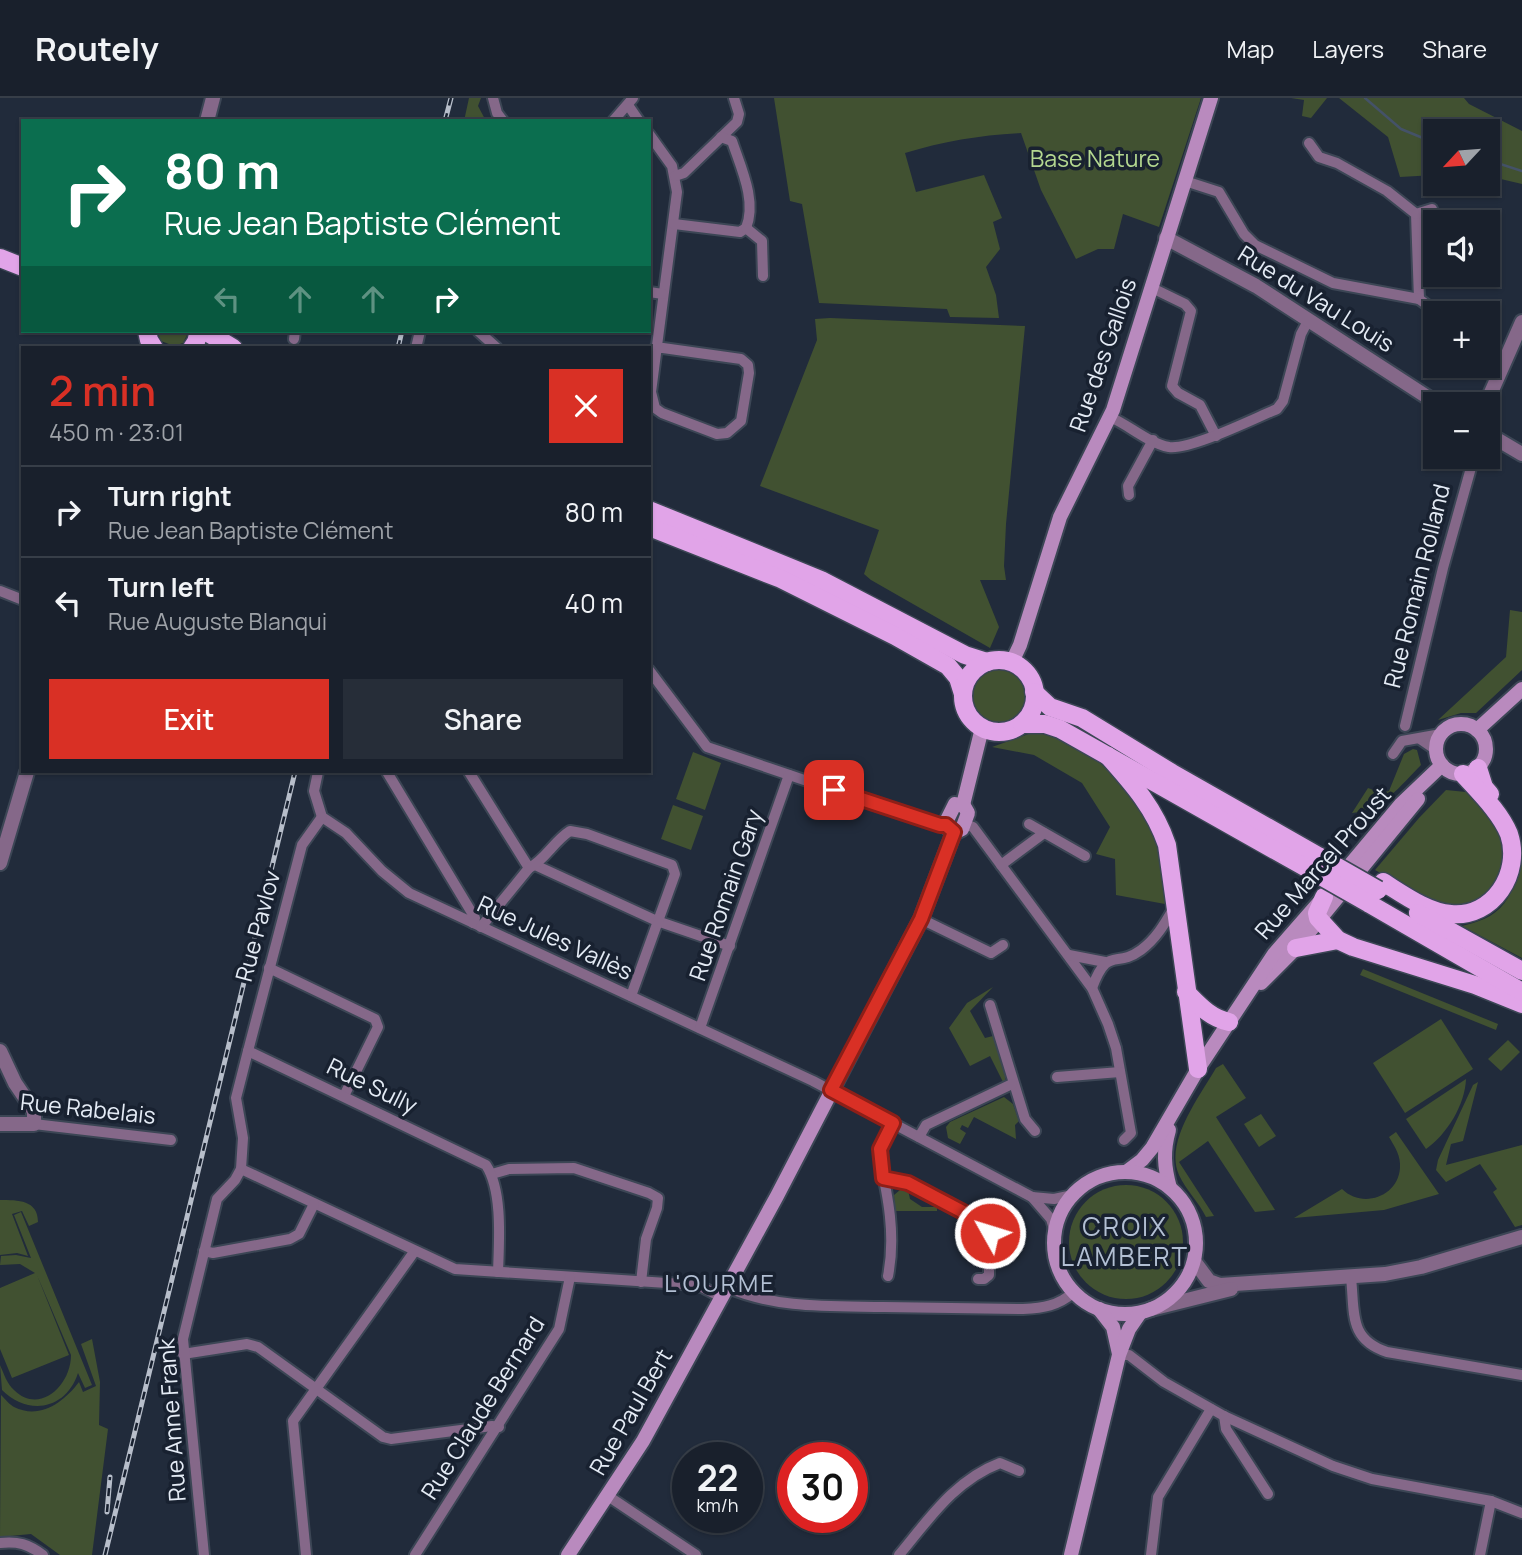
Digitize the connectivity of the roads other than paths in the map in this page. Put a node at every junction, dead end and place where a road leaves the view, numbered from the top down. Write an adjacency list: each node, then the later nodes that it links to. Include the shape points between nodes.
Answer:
1 (213, 98): 6 (street)
2 (493, 98): 7 (street)
3 (734, 98): 11 (street, via 737,122)
4 (1211, 98): 14 (main road, Rue des Gallois)
5 (631, 102): 8 (street); 9 (street)
6 (208, 119)
7 (501, 119)
8 (615, 119)
9 (638, 119)
10 (651, 136): 13 (street)
11 (721, 137): 13 (street, via 684,173); 18 (street, via 732,141 747,188 750,210)
12 (1309, 143): 16 (street, via 1319,157 1387,191)
13 (675, 176): 17 (street)
14 (1185, 181): 19 (main road, Rue des Gallois); 28 (street, via 1219,192 1249,240 1272,254 1341,286)
15 (1432, 209): 16 (street)
16 (1416, 214): 28 (street)
17 (674, 223): 18 (street, via 740,232); 27 (street)
18 (746, 228): 24 (street, via 762,241)
19 (1166, 238): 25 (main road, Rue des Gallois); 30 (street, Rue du Vau Louis)
20 (0, 258): 21 (main road)
21 (21, 266)
22 (0, 268): 23 (main road)
23 (21, 276)
24 (763, 276)
25 (1150, 287): 40 (main road, Rue des Gallois); 41 (street, via 1191,311 1172,386 1200,405)
26 (651, 292): 27 (street)
27 (663, 294): 36 (street)
28 (1419, 299): 29 (street)
29 (1423, 302)
30 (1309, 319): 39 (street, Rue du Vau Louis); 41 (street, via 1283,401)
31 (1522, 322): 37 (street)
32 (208, 333): 34 (main road)
33 (480, 333): 35 (street)
34 (230, 346)
35 (495, 346)
36 (656, 347): 36 (street, via 651,392 655,408 717,434 727,433 741,421 749,373 746,362)
37 (1502, 369): 38 (street)
38 (1491, 392)
39 (1423, 394)
40 (1110, 417): 42 (street); 52 (main road, Rue des Gallois, via 1060,517)
41 (1216, 436): 42 (street, via 1176,447)
42 (1153, 440): 46 (street, via 1128,486)
43 (1500, 441): 44 (street)
44 (1522, 454)
45 (1471, 469): 58 (street, Rue Romain Rolland)
46 (1129, 495)
47 (651, 511): 51 (main road, via 821,580)
48 (651, 528): 56 (main road, via 781,579 895,636 948,666)
49 (0, 591): 50 (street)
50 (21, 599)
51 (987, 662): 52 (main road); 56 (main road, via 970,674)
52 (1012, 662): 55 (main road, via 1027,674)
53 (651, 673): 71 (street, via 708,747)
54 (1522, 689): 60 (main road)
55 (1034, 692): 57 (main road, via 1030,715); 78 (main road, via 1050,707 1082,718)
56 (963, 694): 59 (main road, via 967,713)
57 (1022, 724): 59 (main road, via 1002,732); 65 (main road, via 1060,729)
58 (1405, 726)
59 (982, 728): 74 (main road, via 963,805 968,813)
60 (1476, 730): 61 (main road, via 1455,725); 66 (main road, via 1485,740 1486,755)
61 (1441, 734): 62 (street); 63 (main road)
62 (1420, 738): 63 (street); 64 (street, via 1402,740)
63 (1436, 750): 66 (main road)
64 (1393, 754)
65 (1108, 756): 78 (main road); 84 (main road, via 1159,821)
66 (1458, 770): 76 (main road, via 1485,787); 82 (main road, via 1509,833 1513,867 1500,894 1476,911 1453,914); 83 (main road, Rue Marcel Proust, via 1401,804); 87 (main road, Rue Marcel Proust, via 1415,802)
67 (27, 773): 79 (street)
68 (318, 773): 72 (street, via 314,791)
69 (388, 773): 88 (street)
70 (470, 773): 81 (street)
71 (789, 775): 74 (street); 91 (street, Rue Romain Gary)
72 (322, 817): 88 (street, Rue Jules Vallès, via 346,833 409,893); 95 (street, Rue Pavlov, via 302,845)
73 (1029, 824): 75 (street)
74 (955, 827): 80 (street, via 973,827); 85 (main road, Rue Paul Bert)
75 (1044, 833): 77 (street); 80 (street)
76 (1522, 840)
77 (1085, 856)
78 (1318, 860): 82 (main road, bridge)
79 (0, 863)
80 (1002, 865): 93 (street)
81 (532, 867): 86 (street); 86 (street, via 570,831 672,864 675,874); 88 (street)
82 (1377, 892): 96 (main road); 99 (main road)
83 (1324, 897): 87 (main road, via 1317,913); 101 (main road, Rue Marcel Proust, via 1274,954)
84 (1175, 906): 94 (street, via 1157,936 1138,952); 98 (main road)
85 (921, 919): 90 (street, via 991,953); 112 (main road, Rue Paul Bert)
86 (657, 921): 91 (street); 100 (street)
87 (1320, 921): 89 (main road); 92 (main road, Rue Marcel Proust)
88 (477, 925): 100 (street, Rue Jules Vallès)
89 (1338, 940): 92 (main road); 103 (main road)
90 (1003, 945)
91 (730, 946): 105 (street, Rue Romain Gary)
92 (1296, 948): 101 (main road, Rue Marcel Proust)
93 (1069, 955): 94 (street); 97 (street)
94 (1105, 962): 97 (street)
95 (269, 968): 107 (street, Rue Pavlov); 113 (street, via 375,1019 378,1027)
96 (1522, 971)
97 (1092, 988): 109 (street, via 1108,1024)
98 (1186, 992): 104 (main road, via 1206,1012); 108 (main road)
99 (1522, 992)
100 (631, 996): 105 (street, Rue Jules Vallès)
101 (1248, 996): 104 (main road, Rue Marcel Proust)
102 (990, 1004): 111 (street)
103 (1522, 1004)
104 (1229, 1022): 108 (main road, Rue Marcel Proust)
105 (700, 1028): 112 (street, Rue Jules Vallès)
106 (0, 1051): 117 (street, via 34,1111)
107 (248, 1051): 113 (street, Rue Sully); 122 (street, via 236,1098 243,1138)
108 (1198, 1069): 114 (main road, Rue Marcel Proust)
109 (1120, 1072): 110 (street); 121 (street, via 1131,1133)
110 (1058, 1077)
111 (1012, 1084): 118 (street, via 1025,1119); 119 (street, via 926,1125)
112 (831, 1090): 115 (street, Rue Jules Vallès); 142 (main road, Rue Paul Bert)
113 (344, 1096): 124 (street, Rue Sully, via 480,1161)
114 (1175, 1112): 123 (main road, Rue Marcel Proust, via 1147,1155); 126 (main road, Rue Marcel Proust, via 1164,1149)
115 (893, 1123): 119 (street, Rue Jules Vallès); 125 (street, via 880,1149)
116 (0, 1124): 117 (street, Rue Rabelais)
117 (34, 1124): 120 (street, Rue Rabelais)
118 (1035, 1131)
119 (919, 1137): 128 (street, Rue Jules Vallès)
120 (171, 1140)
121 (1124, 1140)
122 (241, 1168): 129 (street); 132 (street, Rue Anne Frank, via 217,1199)
123 (1126, 1172): 126 (main road, via 1148,1176); 127 (main road, via 1095,1179)
124 (492, 1174): 135 (street, via 499,1224); 140 (street, via 509,1169 574,1168 658,1198 646,1239)
125 (883, 1178): 136 (street, via 893,1228); 139 (street, via 908,1183 989,1228 989,1275)
126 (1170, 1188): 134 (main road, via 1194,1226)
127 (1073, 1195): 128 (street); 130 (main road)
128 (1032, 1197): 130 (street)
129 (314, 1204): 132 (street, via 299,1234 290,1239); 133 (street)
130 (1055, 1232): 143 (main road, via 1055,1253)
131 (1522, 1237): 138 (street, via 1421,1267)
132 (204, 1251): 146 (street, Rue Anne Frank)
133 (414, 1252): 135 (street, via 455,1269); 149 (street)
134 (1194, 1261): 141 (street, via 1209,1281 1220,1285); 145 (main road, via 1185,1282 1170,1298)
135 (498, 1272): 137 (street)
136 (888, 1276)
137 (570, 1277): 140 (street); 152 (street, Rue Claude Bernard, via 559,1329)
138 (1351, 1278): 141 (street); 148 (street, via 1356,1325 1364,1341 1375,1348)
139 (978, 1279)
140 (641, 1282): 142 (street)
141 (1260, 1282): 145 (street)
142 (724, 1292): 143 (street, via 824,1307 1023,1309 1046,1307); 155 (main road, Rue Paul Bert)
143 (1074, 1292): 144 (main road)
144 (1099, 1309): 145 (main road, via 1119,1314); 147 (main road, via 1113,1327)
145 (1146, 1311): 147 (main road, via 1129,1329)
146 (183, 1354): 149 (street, via 252,1344); 160 (street, Rue Anne Frank)
147 (1119, 1355): 150 (street, via 1129,1355); 166 (main road)
148 (1522, 1376)
149 (315, 1388): 152 (street, via 391,1439); 161 (street, via 296,1415 292,1430)
150 (1211, 1409): 151 (street); 167 (street, via 1158,1497)
151 (1224, 1416): 154 (street, via 1226,1429); 156 (street, via 1353,1474)
152 (499, 1427): 162 (street, Rue Claude Bernard)
153 (1018, 1471): 165 (street, via 1000,1463 967,1479)
154 (1268, 1494)
155 (608, 1496): 163 (main road, Rue Paul Bert); 164 (street)
156 (1491, 1501): 157 (street); 168 (street)
157 (1522, 1513)
158 (0, 1543): 159 (street, via 17,1541)
159 (43, 1555)
160 (204, 1555)
161 (306, 1555)
162 (415, 1555)
163 (568, 1555)
164 (696, 1555)
165 (899, 1555)
166 (1071, 1555)
167 (1151, 1555)
168 (1480, 1555)

